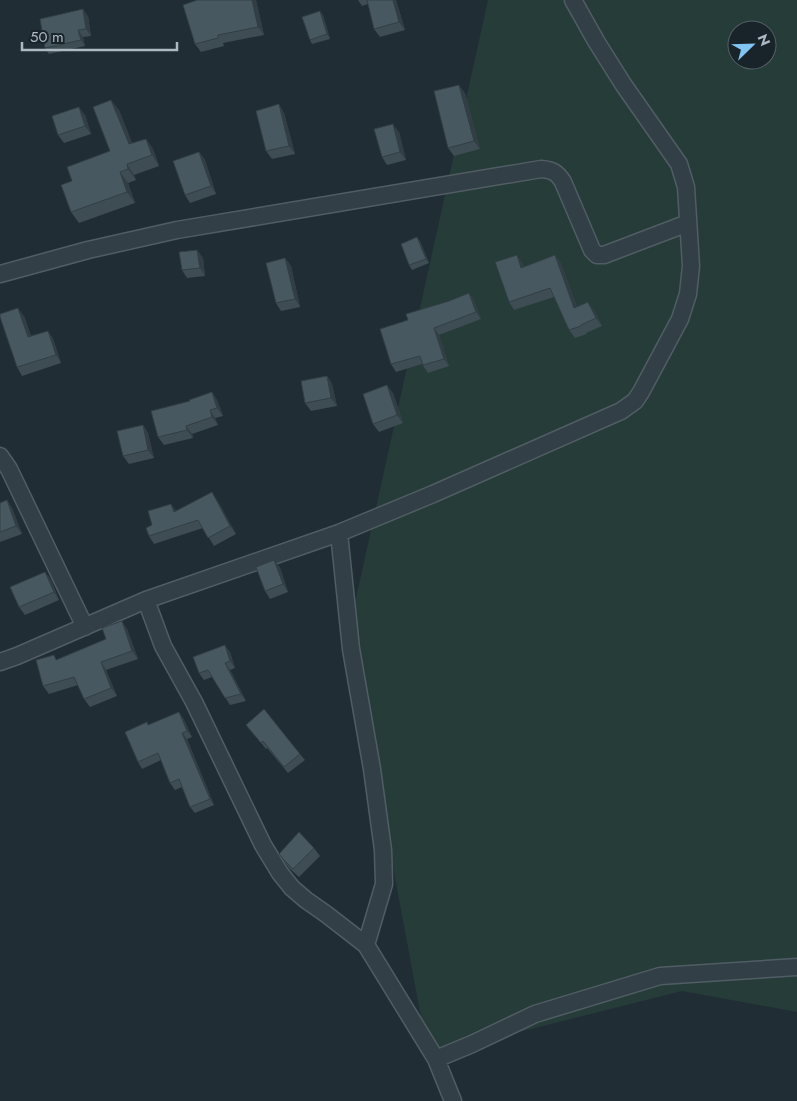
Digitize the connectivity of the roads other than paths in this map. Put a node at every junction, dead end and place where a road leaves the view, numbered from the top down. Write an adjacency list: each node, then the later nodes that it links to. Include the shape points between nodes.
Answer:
1 (573, 0): 2 (street, via 623,84 679,164 686,187)
2 (688, 223): 3 (street, via 597,256 563,182 557,173 541,169 176,230); 6 (street, via 690,282 683,311 635,400 621,411)
3 (0, 274)
4 (0, 456): 5 (street)
5 (5, 473): 8 (street)
6 (338, 533): 7 (street); 10 (street, via 351,649 382,850 384,884)
7 (146, 600): 8 (street); 10 (street, via 163,646 280,873 306,900)
8 (85, 627): 9 (street)
9 (0, 662)
10 (366, 945): 12 (street)
11 (797, 966): 12 (street, via 660,976 535,1014)
12 (436, 1059): 13 (street)
13 (453, 1101)

